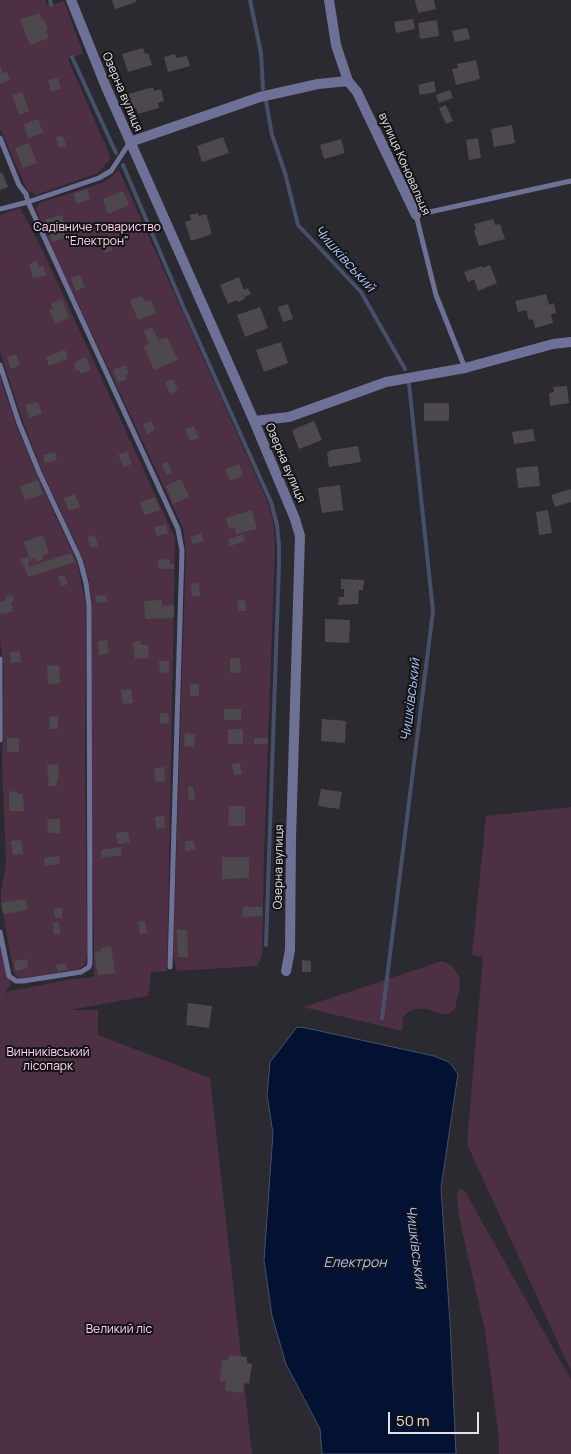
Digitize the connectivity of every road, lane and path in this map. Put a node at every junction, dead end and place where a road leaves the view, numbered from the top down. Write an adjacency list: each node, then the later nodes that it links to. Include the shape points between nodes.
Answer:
1 (71, 0): 5 (street, Озерна вулиця)
2 (329, 0): 3 (street, вулиця Коновальця, via 336,45)
3 (348, 81): 5 (street, via 260,97); 9 (street, вулиця Коновальця, via 358,92)
4 (0, 138): 7 (lane)
5 (130, 142): 7 (lane, via 111,171); 13 (street, Озерна вулиця)
6 (571, 181): 9 (lane)
7 (28, 202): 8 (lane); 17 (lane, via 178,529 182,550)
8 (0, 209)
9 (416, 215): 12 (lane, вулиця Коновальця, via 436,295)
10 (571, 342): 12 (street, via 552,344)
11 (0, 366): 16 (lane, via 19,423 80,560 86,583 89,605 89,967 81,972 16,981 9,976)
12 (465, 368): 13 (street, via 386,382 289,417)
13 (254, 421): 18 (street, Озерна вулиця, via 300,536 290,950)
14 (0, 659): 15 (lane)
15 (0, 740)
16 (0, 932)
17 (170, 967)
18 (286, 971)

